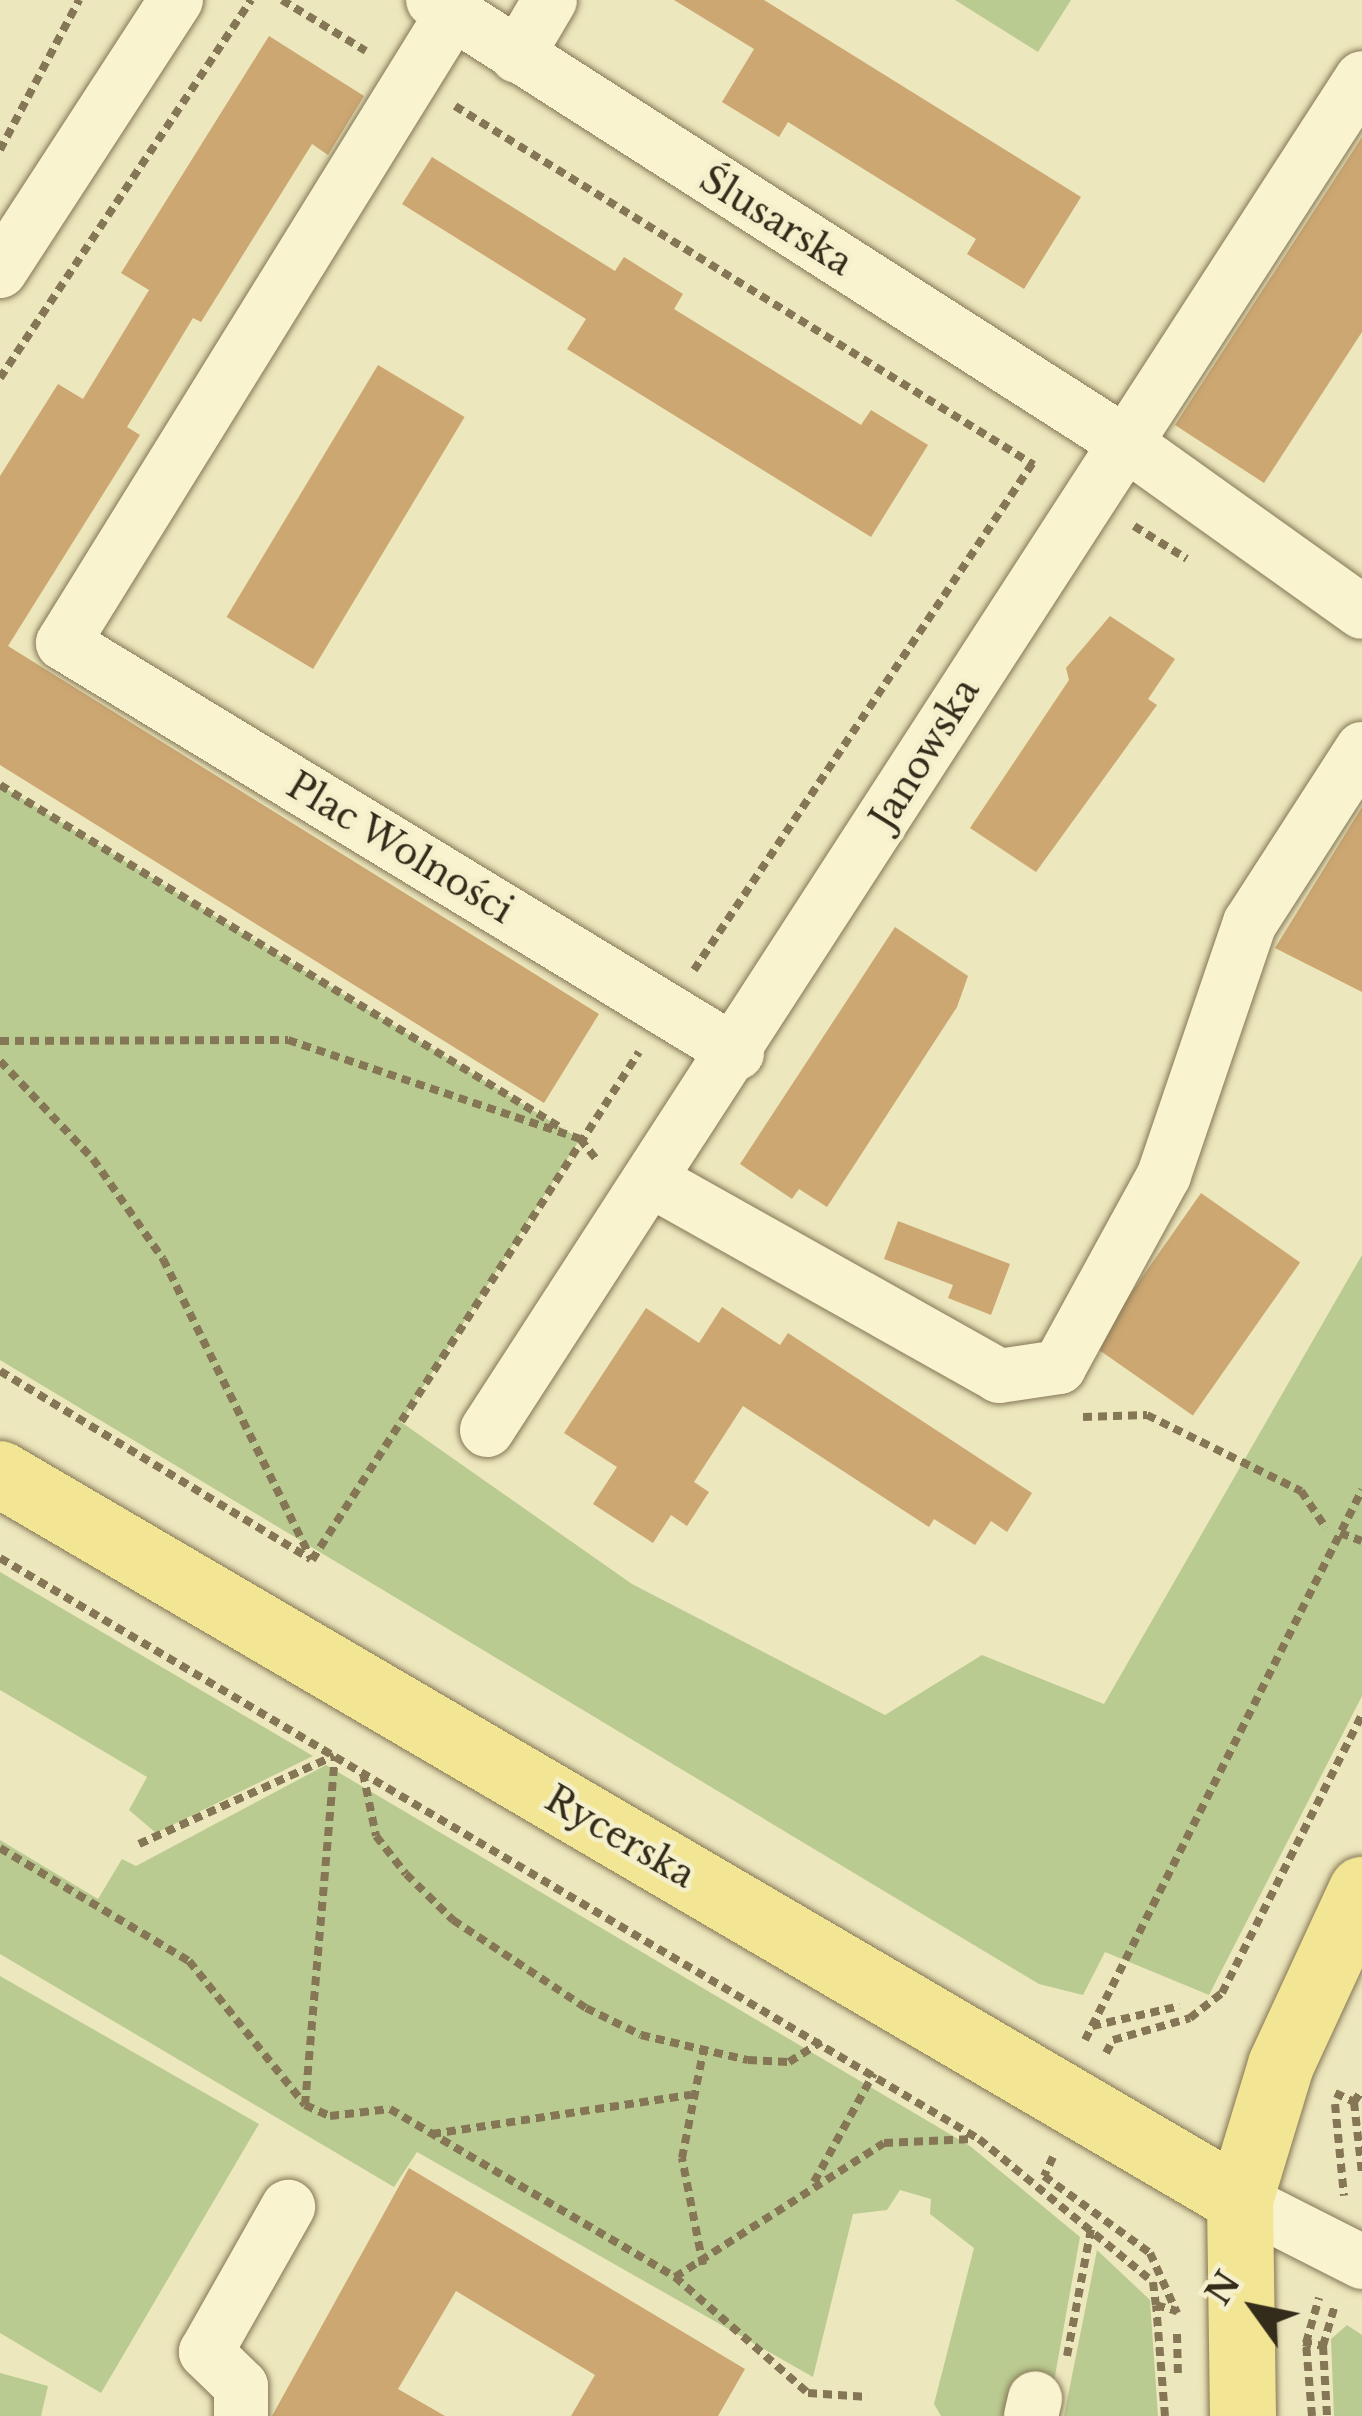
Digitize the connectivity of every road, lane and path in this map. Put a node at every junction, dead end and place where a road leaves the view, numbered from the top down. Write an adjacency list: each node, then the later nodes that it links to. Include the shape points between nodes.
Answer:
1 (79, 0): 10 (path)
2 (176, 0): 11 (street)
3 (251, 0): 12 (path)
4 (282, 0): 9 (path)
5 (550, 0): 7 (street)
6 (443, 6): 7 (street, Ślusarska); 9 (street)
7 (517, 56): 13 (street, Ślusarska)
8 (1362, 78): 13 (street, Janowska)
9 (412, 80): 14 (path); 20 (street, Plac Wolności, via 63,643)
10 (0, 150)
11 (0, 272)
12 (0, 378)
13 (1121, 440): 14 (street, Janowska); 16 (street, Ślusarska)
14 (1086, 497): 15 (path); 20 (street, Janowska)
15 (1196, 565)
16 (1362, 612)
17 (1362, 749): 23 (street, via 1250,923 1164,1175 1059,1366 999,1376)
18 (0, 785): 22 (path)
19 (0, 1041): 22 (path, via 288,1040)
20 (737, 1053): 23 (street, Janowska)
21 (0, 1061): 24 (path, via 93,1159 163,1259 312,1560)
22 (580, 1139): 23 (path)
23 (646, 1195): 26 (street, Janowska)
24 (0, 1371)
25 (1065, 1418): 29 (path, via 1147,1415 1300,1490)
26 (487, 1430)
27 (0, 1474): 50 (main road, Rycerska)
28 (1362, 1490): 30 (path)
29 (1326, 1528)
30 (1340, 1533): 31 (path); 40 (path)
31 (1362, 1540)
32 (0, 1558): 34 (path)
33 (1362, 1715): 50 (path, via 1222,1993 1190,2018 1113,2040)
34 (335, 1756): 35 (path); 36 (path); 49 (path)
35 (363, 1772): 42 (path); 43 (path, via 376,1836 453,1920 586,2008)
36 (139, 1844)
37 (0, 1848): 49 (path, via 189,1961)
38 (1362, 1890): 55 (main road, via 1281,2065)
39 (1180, 2006): 40 (path)
40 (1091, 2026): 41 (path)
41 (1084, 2041)
42 (821, 2042): 43 (path, via 789,2062); 44 (path)
43 (703, 2054): 47 (path)
44 (874, 2073): 52 (path); 54 (path)
45 (1362, 2090): 48 (path)
46 (1334, 2092): 48 (path)
47 (691, 2095): 51 (path); 59 (path, via 683,2199)
48 (1354, 2102): 53 (path)
49 (305, 2104): 51 (path, via 330,2116 390,2109)
50 (1078, 2108): 55 (main road, Rycerska); 62 (path, via 1044,2176 1150,2253)
51 (431, 2134): 60 (path)
52 (980, 2139): 54 (path, via 884,2143); 57 (path)
53 (1362, 2173)
54 (813, 2185): 59 (path)
55 (1240, 2200): 58 (street); 69 (main road)
56 (288, 2207): 66 (street, via 206,2352 242,2386)
57 (1091, 2229): 61 (path, via 1153,2282); 64 (path)
58 (1362, 2262)
59 (703, 2265): 60 (path)
60 (675, 2277): 65 (path, via 808,2392)
61 (1156, 2305): 62 (path); 67 (path)
62 (1178, 2311): 68 (path)
63 (1323, 2346): 70 (path)
64 (1043, 2394)
65 (868, 2397)
66 (241, 2416)
67 (1166, 2416)
68 (1180, 2416)
69 (1243, 2416)
70 (1327, 2416)

